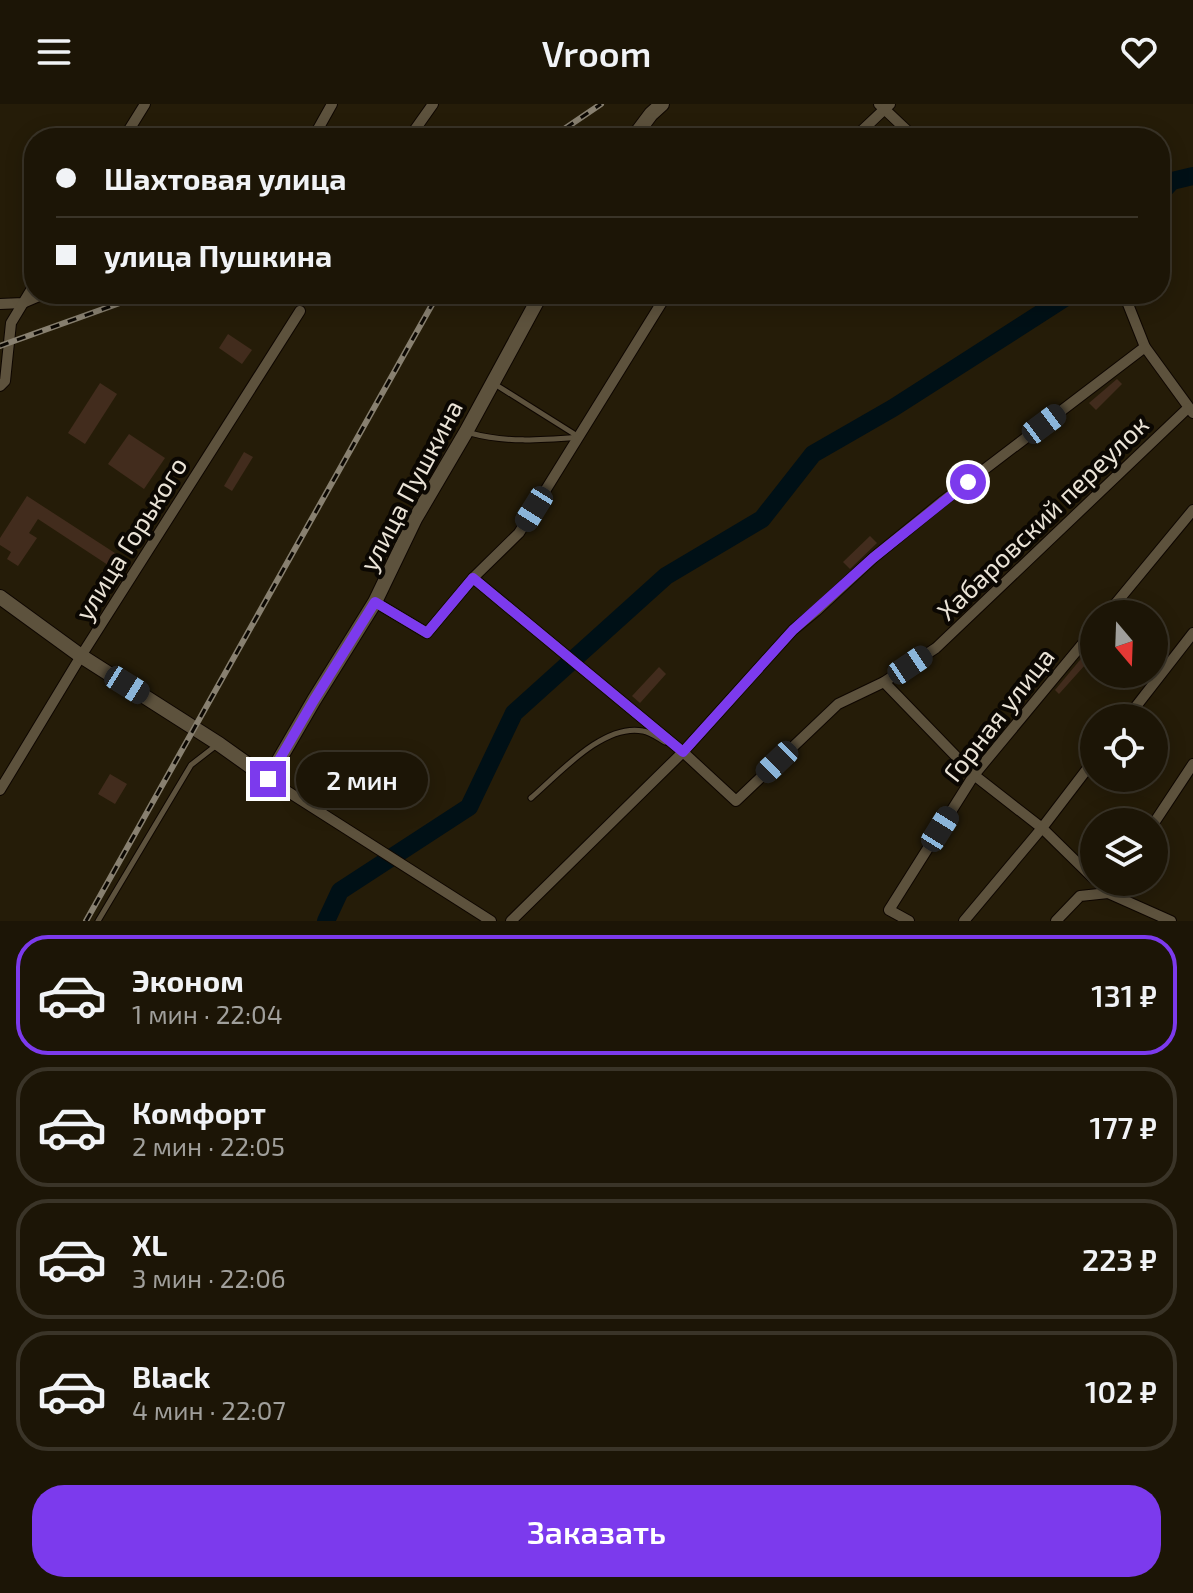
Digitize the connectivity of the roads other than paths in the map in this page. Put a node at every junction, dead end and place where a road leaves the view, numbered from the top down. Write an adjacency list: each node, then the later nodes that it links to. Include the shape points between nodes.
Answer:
1 (145, 104): 6 (street)
2 (332, 104): 7 (street)
3 (433, 104): 8 (street)
4 (662, 104): 9 (main road)
5 (884, 106): 10 (street); 11 (street)
6 (130, 128)
7 (319, 128)
8 (416, 128)
9 (640, 128)
10 (863, 128)
11 (905, 128)
12 (23, 303): 13 (street); 20 (street, via 11,323 5,381)
13 (0, 304)
14 (536, 304): 19 (main road, улица Пушкина)
15 (661, 304): 23 (street)
16 (1128, 304): 18 (street)
17 (300, 311): 31 (street, улица Горького)
18 (1145, 347): 21 (street); 35 (street, via 873,558 793,630)
19 (493, 383): 22 (main road, улица Пушкина); 23 (lane)
20 (0, 386)
21 (1190, 410): 32 (street, Хабаровский переулок, via 936,648)
22 (466, 432): 23 (lane, via 533,441); 28 (main road, улица Пушкина)
23 (579, 437): 25 (street, via 519,533)
24 (1193, 510): 27 (street)
25 (473, 578): 28 (street, via 427,633); 35 (street)
26 (0, 597): 31 (main road)
27 (1119, 600)
28 (375, 602): 39 (main road, улица Пушкина)
29 (1193, 633): 33 (street)
30 (1080, 647): 37 (street, Горная улица)
31 (81, 656): 34 (main road); 40 (street, улица Горького)
32 (884, 682): 35 (street, Хабаровский переулок, via 838,704 736,801); 37 (street)
33 (1138, 704)
34 (219, 744): 39 (main road); 47 (lane, via 191,765)
35 (683, 752): 41 (lane, via 645,731 615,733 593,744); 49 (street)
36 (1193, 764): 42 (street)
37 (974, 775): 43 (street); 50 (street, Горная улица, via 889,910)
38 (1080, 778): 43 (street)
39 (268, 779): 48 (street)
40 (0, 790)
41 (531, 798)
42 (1164, 808)
43 (1042, 828): 44 (street); 51 (street)
44 (1080, 865)
45 (1080, 896): 52 (street)
46 (1115, 896): 53 (street)
47 (98, 921)
48 (491, 921)
49 (511, 921)
50 (909, 921)
51 (964, 921)
52 (1056, 921)
53 (1171, 921)

